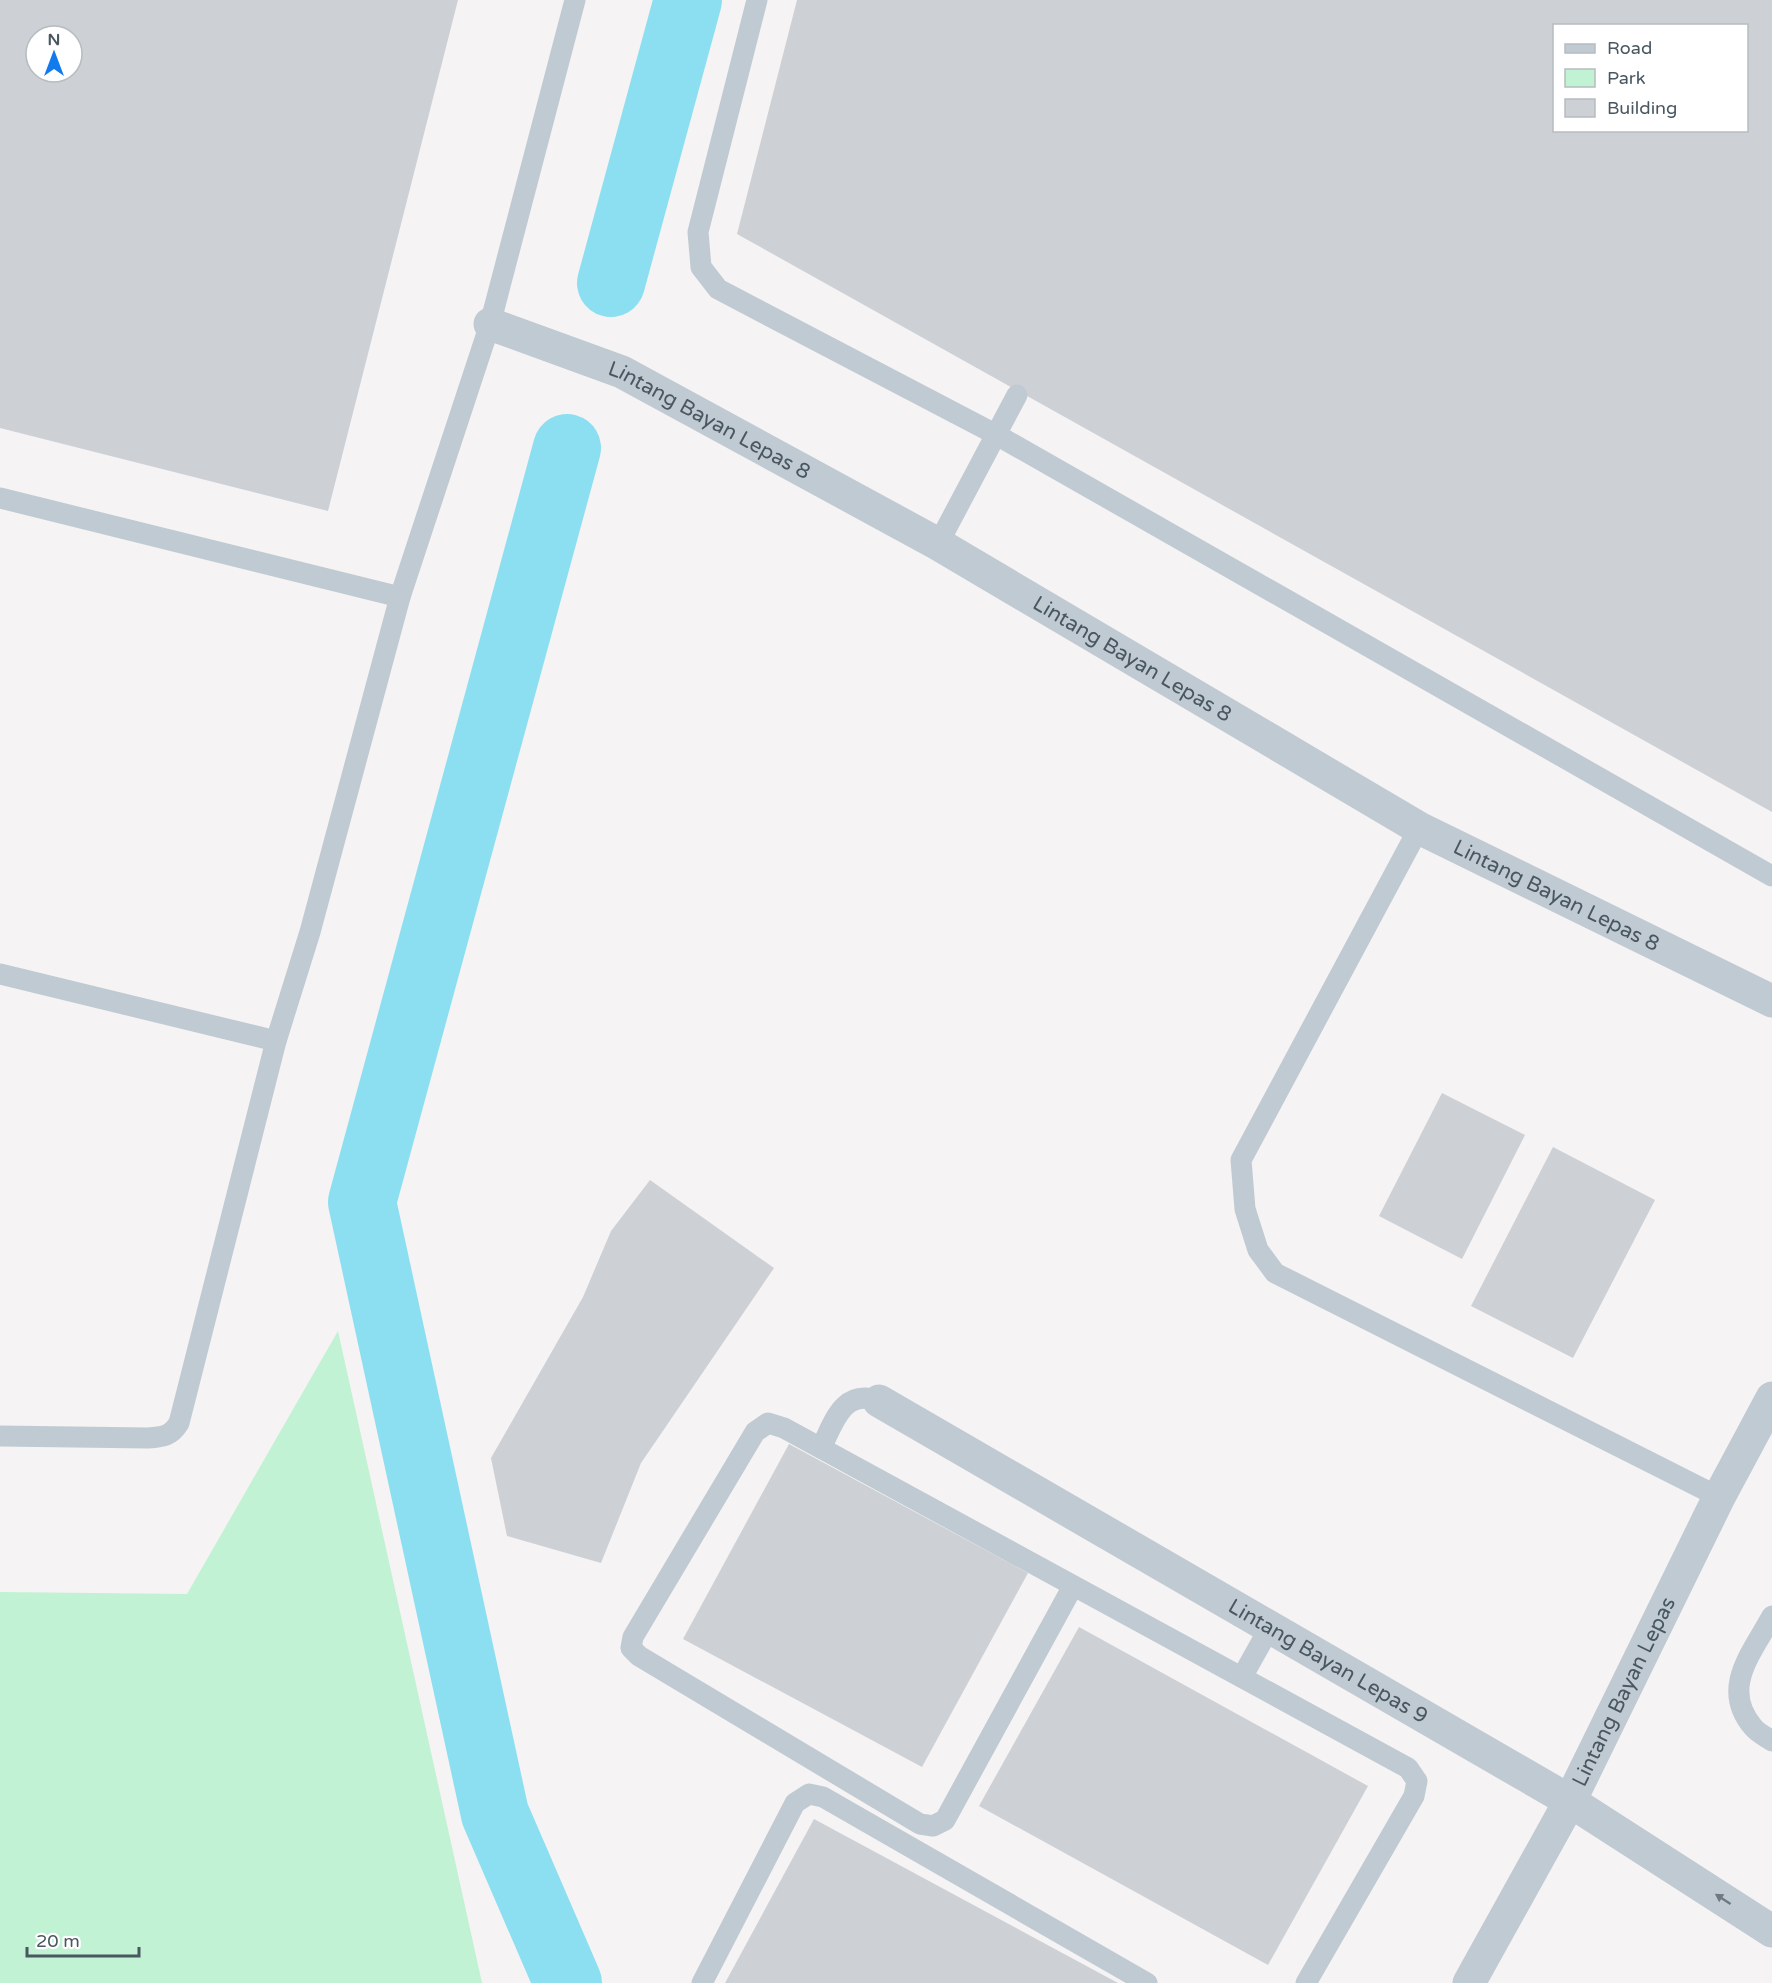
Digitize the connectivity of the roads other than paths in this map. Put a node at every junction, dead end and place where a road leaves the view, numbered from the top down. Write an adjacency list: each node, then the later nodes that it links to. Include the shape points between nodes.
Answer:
1 (576, 0): 3 (lane)
2 (757, 0): 5 (lane, via 698,232 701,267 718,289)
3 (490, 324): 7 (street, Lintang Bayan Lepas 8, via 622,372); 8 (lane)
4 (1017, 395): 5 (lane)
5 (995, 434): 7 (lane); 10 (lane)
6 (0, 498): 8 (lane)
7 (938, 544): 9 (street, Lintang Bayan Lepas 8)
8 (400, 597): 13 (lane)
9 (1419, 828): 12 (street, Lintang Bayan Lepas 8); 18 (lane, via 1241,1160 1245,1209 1258,1250 1275,1273)
10 (1772, 876)
11 (0, 974): 13 (lane)
12 (1772, 1001)
13 (276, 1041): 16 (lane, via 174,1431 164,1437 148,1438)
14 (1772, 1398): 18 (street, Lintang Bayan Lepas)
15 (879, 1401): 17 (lane, via 869,1397 848,1403); 21 (street, Lintang Bayan Lepas 9)
16 (0, 1436)
17 (820, 1448): 19 (lane); 19 (lane, via 768,1423 755,1432 633,1637 631,1648 920,1824 933,1826 945,1820)
18 (1719, 1497): 24 (street, Lintang Bayan Lepas)
19 (1073, 1586): 22 (lane)
20 (1772, 1616): 23 (lane, via 1739,1676 1739,1703 1754,1728)
21 (1270, 1627): 22 (lane); 24 (street, Lintang Bayan Lepas 9)
22 (1242, 1677): 28 (lane, via 1408,1768 1417,1781 1414,1796)
23 (1772, 1741)
24 (1570, 1801): 25 (street, Lintang Bayan Lepas 9, one-way to 24); 29 (street, Lintang Bayan Lepas)
25 (1772, 1931)
26 (702, 1983): 27 (lane, via 795,1803 809,1794 823,1797)
27 (1147, 1983)
28 (1306, 1983)
29 (1469, 1983)

